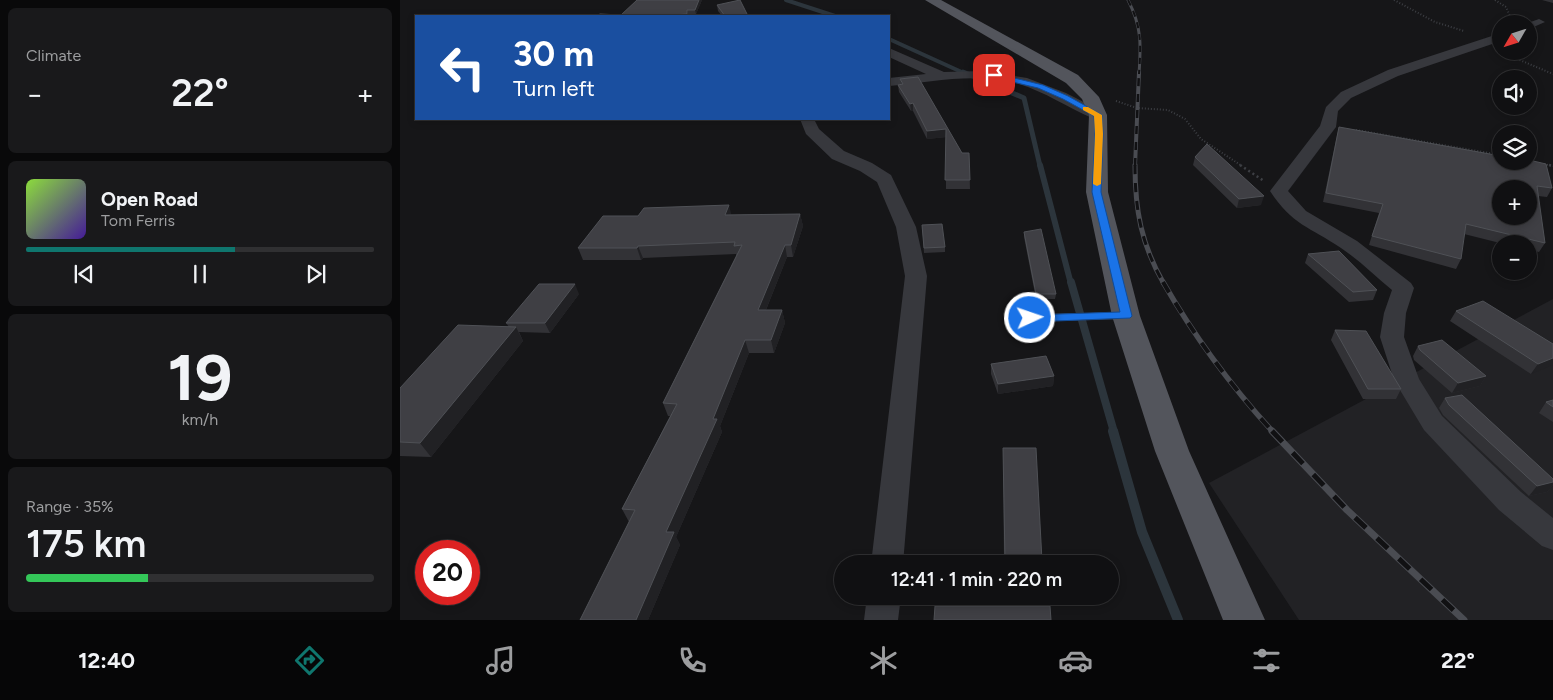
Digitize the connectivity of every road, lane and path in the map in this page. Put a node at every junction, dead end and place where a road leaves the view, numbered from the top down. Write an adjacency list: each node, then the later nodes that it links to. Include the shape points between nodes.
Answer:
1 (932, 0): 9 (main road)
2 (1394, 0): 5 (path, via 1435,22)
3 (1495, 0): 4 (path, via 1506,7)
4 (1510, 15)
5 (1491, 41): 7 (path); 13 (street, via 1393,73 1346,95 1331,110)
6 (890, 52): 8 (street)
7 (1553, 74)
8 (944, 77): 10 (street); 11 (street, via 994,75 1016,79 1066,97)
9 (1072, 79): 11 (main road, via 1090,97); 17 (path, via 1096,87 1116,101 1137,108 1168,110 1185,119 1201,139)
10 (890, 82)
11 (1098, 115): 18 (main road, via 1097,192)
12 (807, 120): 21 (street, via 812,131 838,155 885,180 906,226 916,276)
13 (1328, 126): 14 (path); 17 (street)
14 (1492, 153)
15 (1537, 163): 16 (path)
16 (1553, 166)
17 (1279, 191): 20 (street, via 1288,206 1303,220 1342,240 1403,288 1392,337 1407,380 1432,423 1510,501)
18 (1115, 316): 19 (lane); 24 (main road)
19 (1030, 318)
20 (1553, 536)
21 (888, 555)
22 (883, 605): 23 (street)
23 (881, 620)
24 (1244, 620)

